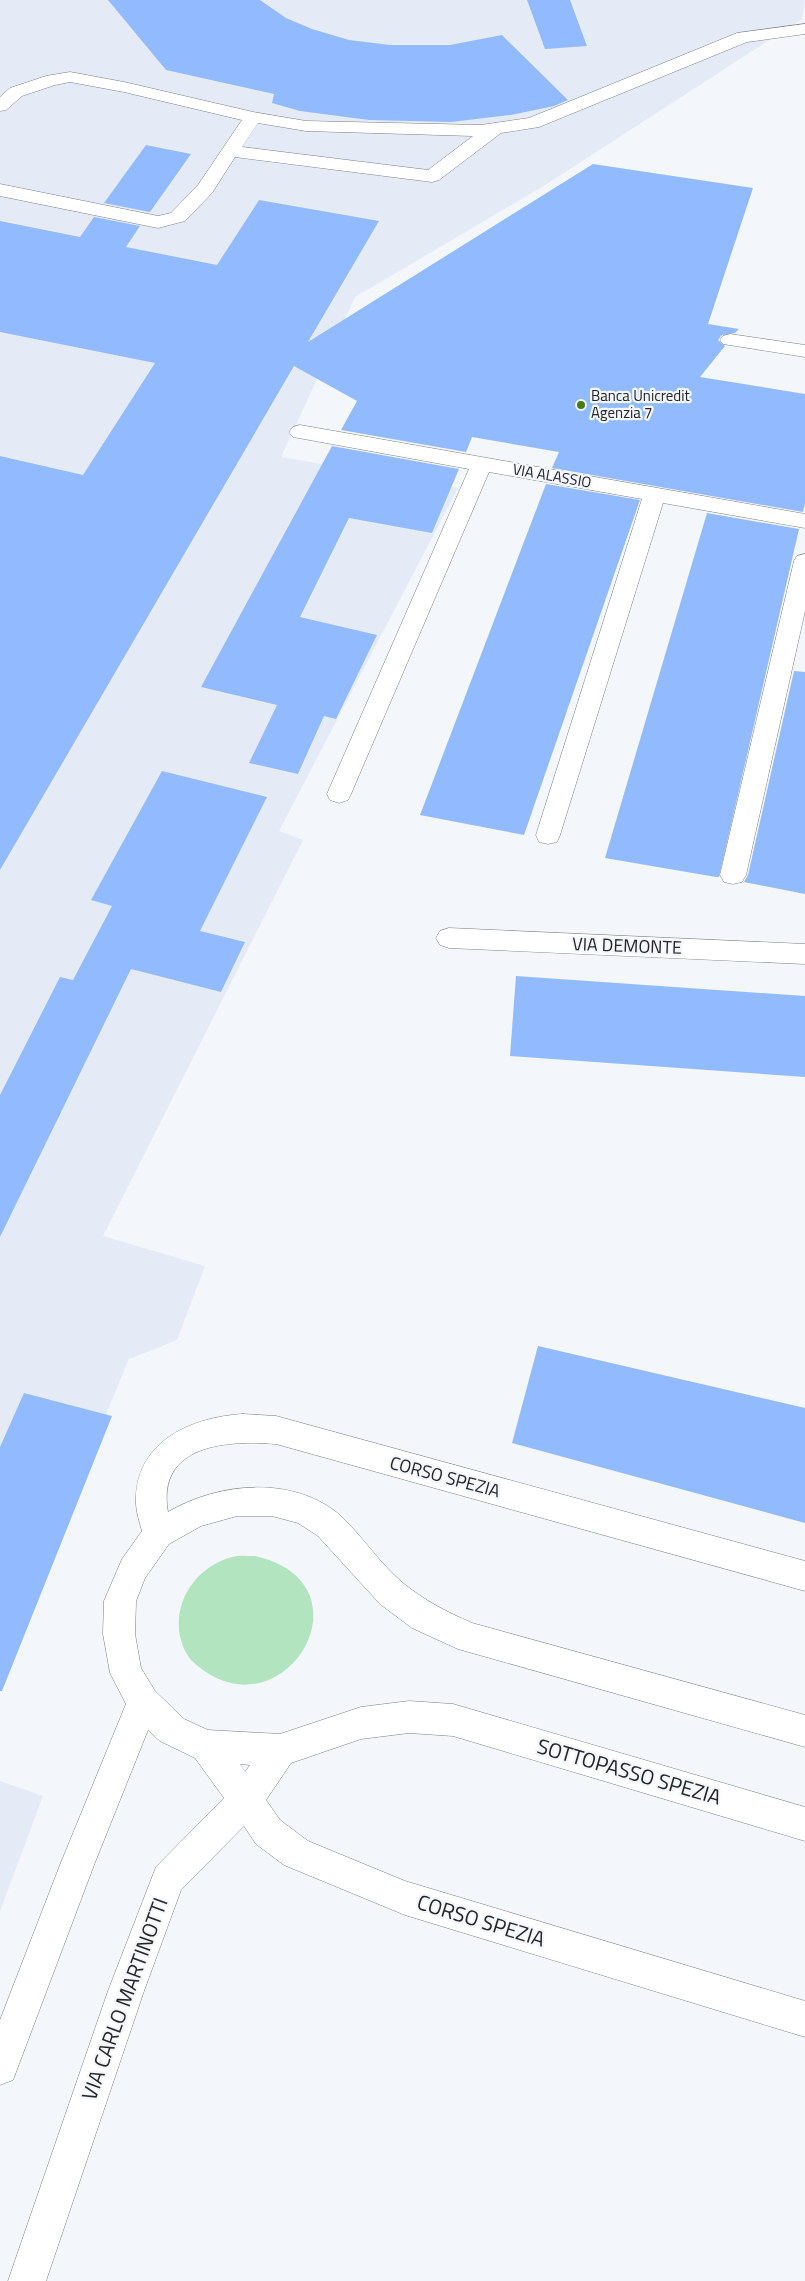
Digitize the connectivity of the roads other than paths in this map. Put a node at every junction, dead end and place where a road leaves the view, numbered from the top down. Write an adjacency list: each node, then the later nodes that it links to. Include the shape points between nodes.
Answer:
1 (805, 29): 4 (street, via 743,37 533,123)
2 (0, 106): 3 (street, via 16,92 70,77)
3 (253, 117): 4 (street, via 306,126); 5 (street)
4 (495, 129): 5 (street, via 432,176)
5 (230, 151): 6 (street, via 205,189 178,217 158,222)
6 (0, 190)
7 (730, 340): 8 (street)
8 (805, 351)
9 (300, 432): 10 (street, VIA ALASSIO)
10 (482, 464): 11 (street, VIA ALASSIO); 14 (street)
11 (655, 494): 12 (street, VIA ALASSIO); 15 (street)
12 (805, 521)
13 (805, 561): 16 (street)
14 (338, 794)
15 (548, 836)
16 (733, 875)
17 (448, 938): 18 (street, VIA DEMONTE)
18 (805, 954)
19 (158, 1534): 20 (street, CORSO SPEZIA, via 151,1497 157,1470 172,1450 200,1435 237,1428 276,1430); 21 (street, via 133,1569 120,1601 119,1634 126,1673); 22 (street, via 194,1513 236,1502 272,1502 305,1510 329,1526 391,1593 423,1617 469,1638)
20 (805, 1576)
21 (142, 1702): 23 (street, via 172,1730); 28 (street)
22 (805, 1731)
23 (207, 1746): 24 (street); 25 (street, CORSO SPEZIA)
24 (280, 1750): 25 (street, VIA CARLO MARTINOTTI); 26 (street, SOTTOPASSO SPEZIA, via 361,1723 409,1717 453,1720)
25 (245, 1801): 27 (street, CORSO SPEZIA, via 268,1832 296,1853 405,1898); 29 (street, VIA CARLO MARTINOTTI, via 168,1879)
26 (805, 1824)
27 (805, 2019)
28 (0, 2068)
29 (27, 2281)

